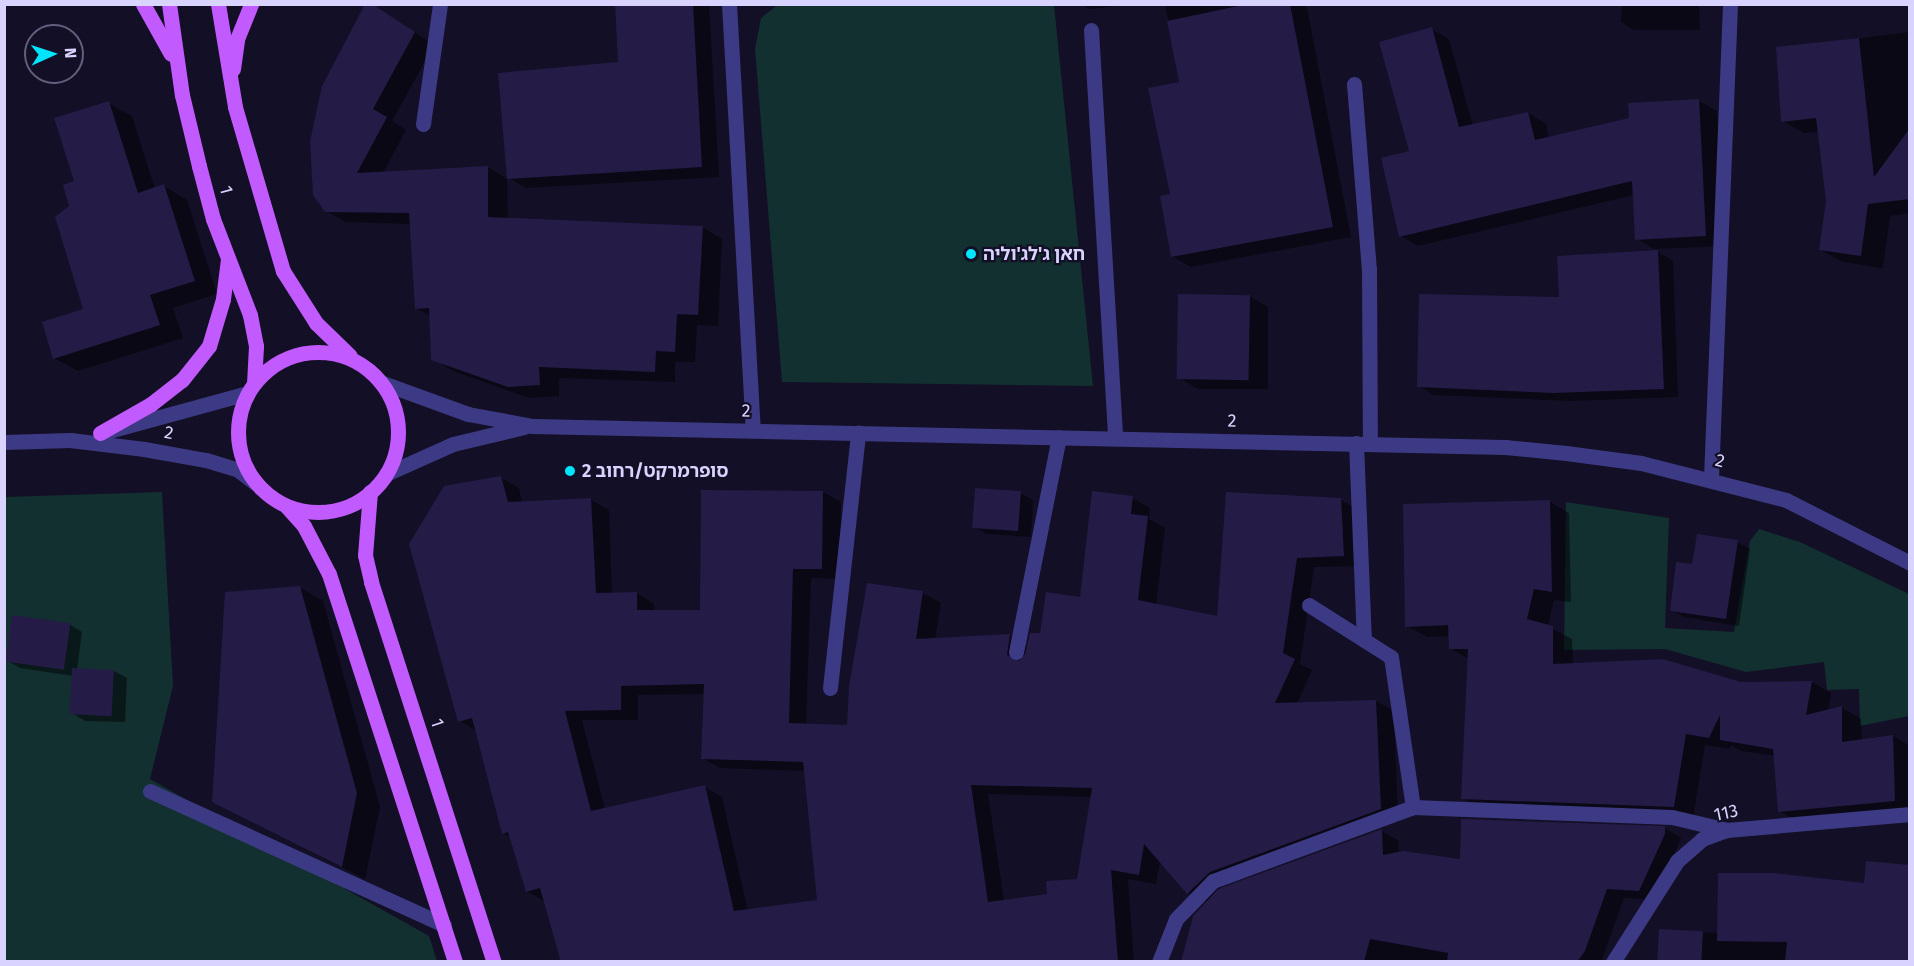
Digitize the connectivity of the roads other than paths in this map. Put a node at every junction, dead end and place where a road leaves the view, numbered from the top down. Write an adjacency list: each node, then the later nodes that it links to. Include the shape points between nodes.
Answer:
1 (143, 4): 9 (main road)
2 (169, 4): 9 (main road, 1)
3 (218, 4): 10 (main road, 1)
4 (251, 4): 10 (main road, via 237,39)
5 (440, 4): 12 (street)
6 (729, 4): 18 (street)
7 (1730, 4): 27 (street)
8 (1091, 30): 22 (street)
9 (179, 72): 13 (main road, 1, via 199,166)
10 (231, 84): 14 (main road, 1, via 283,271 316,323)
11 (1354, 84): 25 (street, via 1369,269)
12 (423, 124)
13 (228, 256): 16 (main road, 1, via 250,315 256,346); 19 (main road, via 223,299 209,345 182,380 151,404)
14 (355, 360): 15 (main road); 16 (main road, via 333,352 311,351 290,356)
15 (380, 382): 17 (street, 2, via 468,414); 26 (main road, via 396,412 398,438)
16 (251, 387): 19 (street, 2); 28 (main road, via 237,431 241,459)
17 (533, 426): 18 (street, 2); 26 (street, 2, via 453,444)
18 (753, 430): 20 (street, 2)
19 (100, 433): 23 (street, 2)
20 (858, 433): 21 (street, 2); 35 (street)
21 (1059, 437): 22 (street, 2); 34 (street)
22 (1114, 438): 25 (street, 2)
23 (70, 440): 24 (street, 2); 28 (street, 2, via 207,459 238,470)
24 (4, 442)
25 (1363, 443): 27 (street, 2, via 1504,447 1641,463); 33 (street)
26 (386, 474): 29 (main road)
27 (1711, 478): 31 (street, 2, via 1786,500)
28 (255, 483): 30 (main road)
29 (370, 492): 30 (main road, via 339,510 317,514); 42 (main road, 1, via 365,555 371,582)
30 (288, 507): 40 (main road, via 304,525 329,574)
31 (1910, 562)
32 (1309, 605): 33 (street)
33 (1364, 640): 37 (street, via 1390,657)
34 (1016, 652)
35 (830, 688)
36 (150, 791): 40 (street)
37 (1413, 807): 39 (street, via 1672,817); 43 (street, via 1213,881 1176,919)
38 (1910, 814): 39 (street, 113)
39 (1727, 830): 44 (street, 113, via 1702,839 1677,861)
40 (444, 926): 41 (main road)
41 (455, 962)
42 (494, 962)
43 (1159, 962)
44 (1613, 962)

